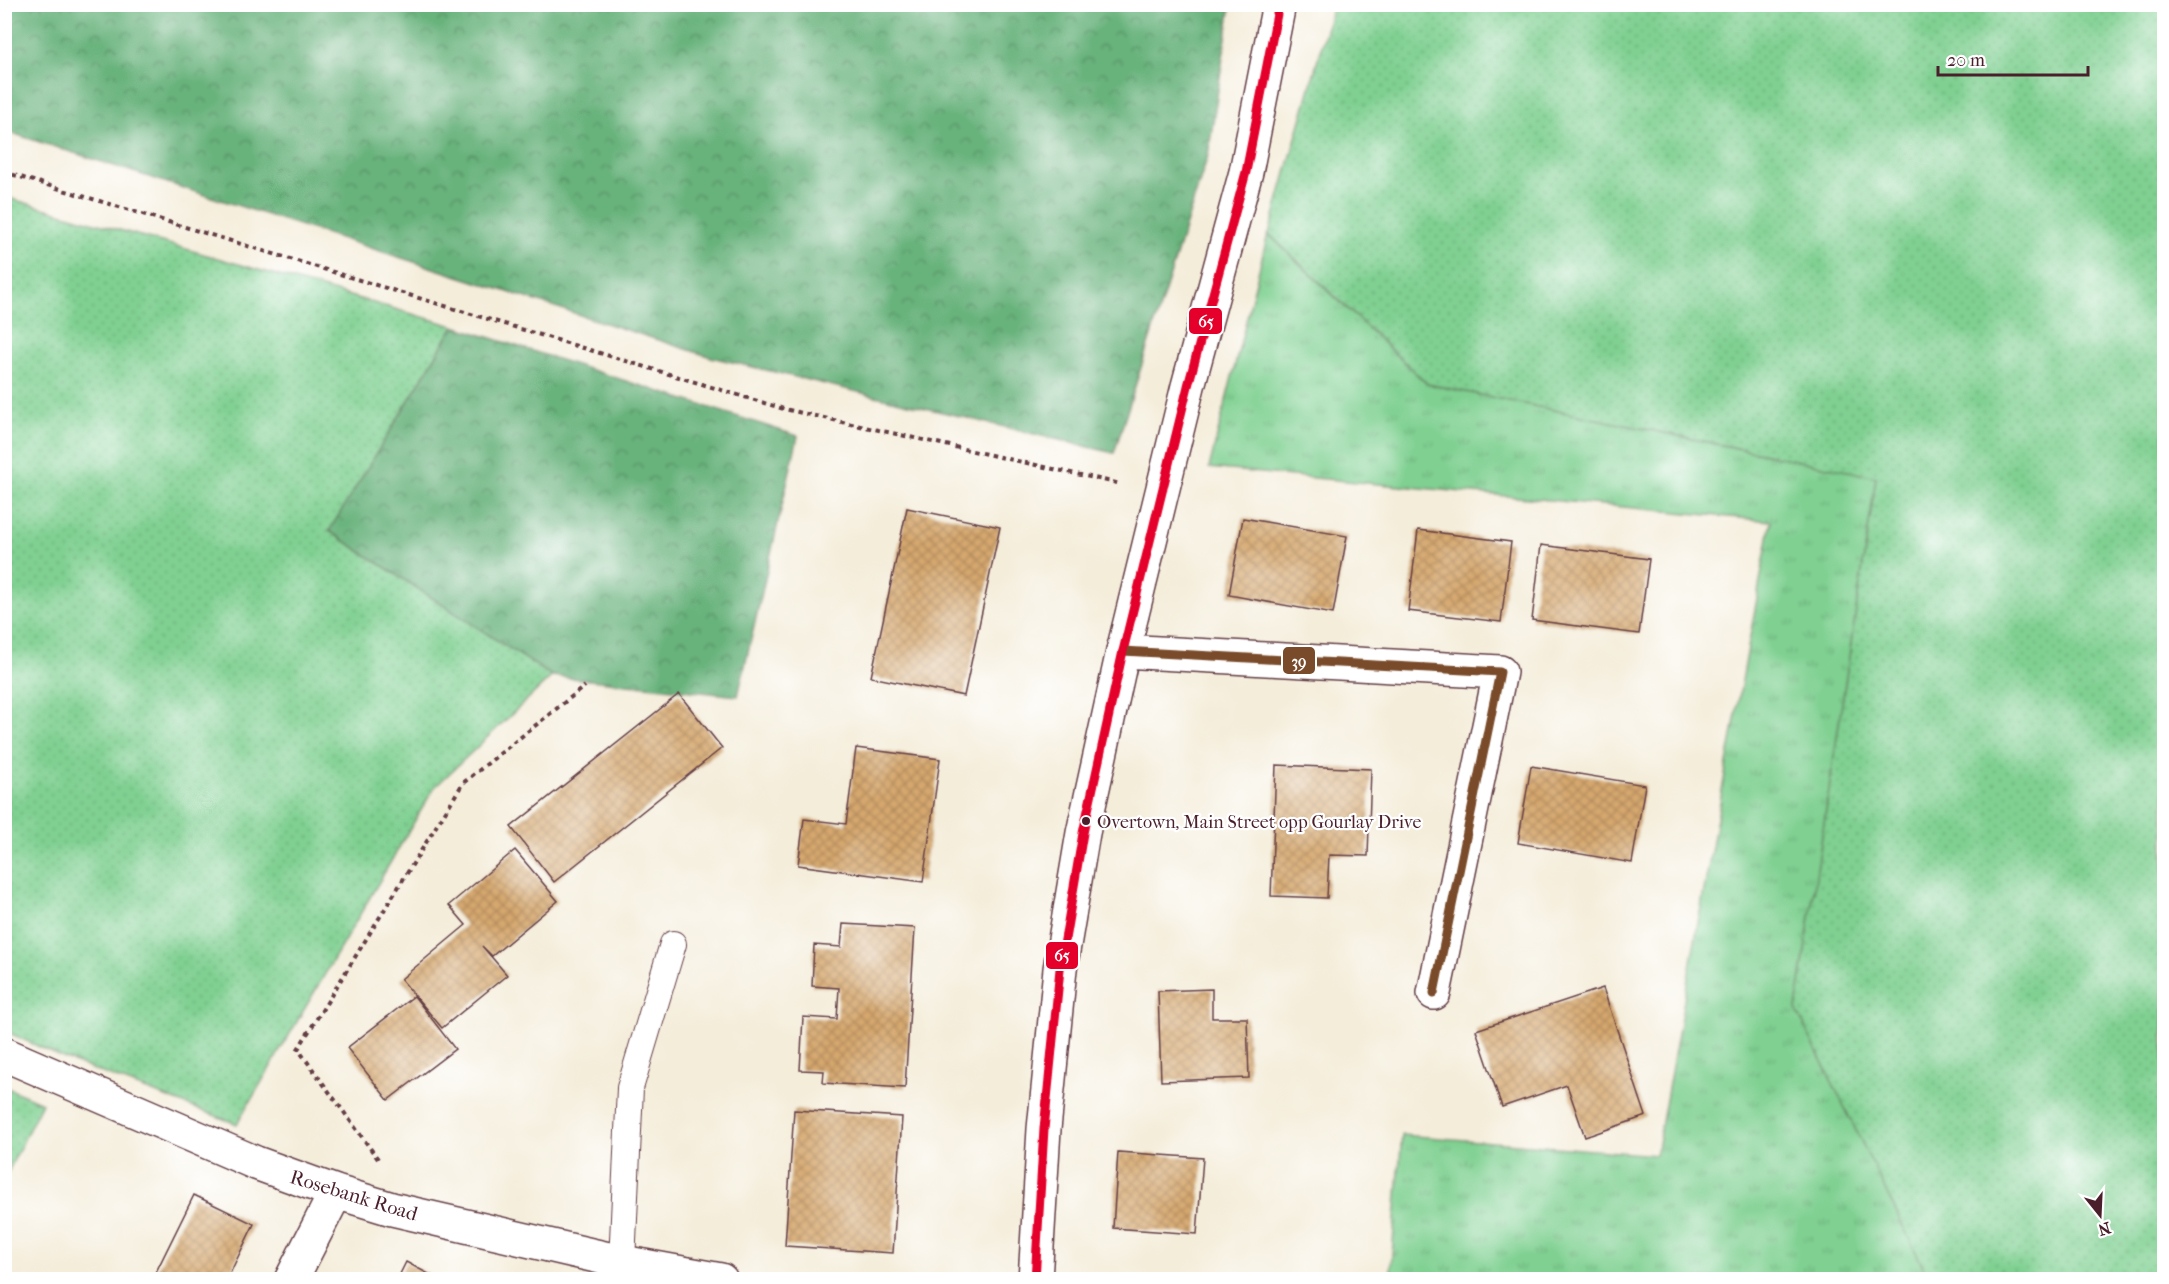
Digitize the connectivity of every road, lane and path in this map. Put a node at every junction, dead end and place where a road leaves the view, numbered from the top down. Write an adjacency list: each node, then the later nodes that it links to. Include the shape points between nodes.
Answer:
1 (1279, 4): 3 (street, via 1246,172)
2 (4, 172): 3 (path, via 784,409)
3 (1162, 494): 4 (street)
4 (1123, 651): 7 (street, via 1500,672); 14 (street, via 1083,833 1060,969 1044,1129)
5 (585, 686): 10 (path, via 463,783 298,1049 396,1183)
6 (673, 944): 11 (lane, via 630,1088)
7 (1434, 993)
8 (4, 1053): 9 (street, Rosebank Road, via 256,1163)
9 (336, 1192): 10 (street, Rosebank Road); 12 (street)
10 (392, 1209): 11 (street, Rosebank Road)
11 (622, 1262): 13 (street, Rosebank Road)
12 (291, 1280)
13 (721, 1280)
14 (1035, 1280)

